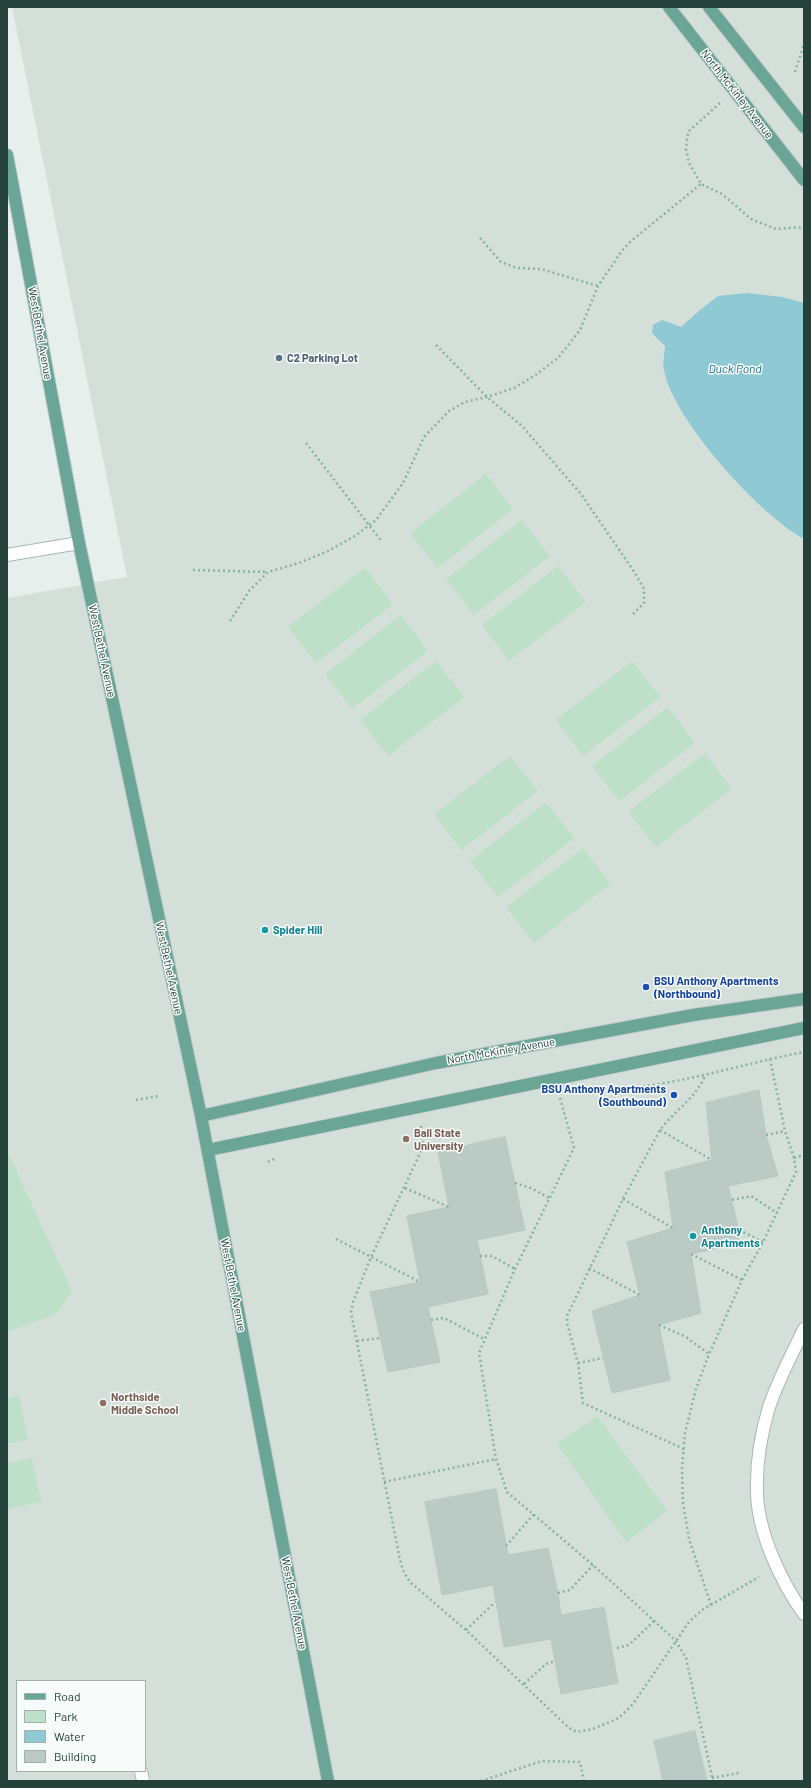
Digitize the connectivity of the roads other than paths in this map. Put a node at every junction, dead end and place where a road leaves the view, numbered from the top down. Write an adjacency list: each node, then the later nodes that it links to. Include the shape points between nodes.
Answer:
1 (669, 7): 5 (main road, North McKinley Avenue)
2 (709, 7): 3 (main road)
3 (804, 127)
4 (8, 161): 6 (main road, West Bethel Avenue)
5 (804, 180)
6 (79, 543): 7 (street); 10 (main road, West Bethel Avenue)
7 (7, 555)
8 (804, 999): 10 (main road, North McKinley Avenue, via 693,1015 436,1063)
9 (804, 1028): 11 (main road)
10 (201, 1116): 11 (main road, West Bethel Avenue)
11 (208, 1150): 14 (main road, West Bethel Avenue)
12 (804, 1329): 13 (street, via 770,1406 758,1459 756,1492 770,1549 793,1599)
13 (804, 1614)
14 (328, 1781)

